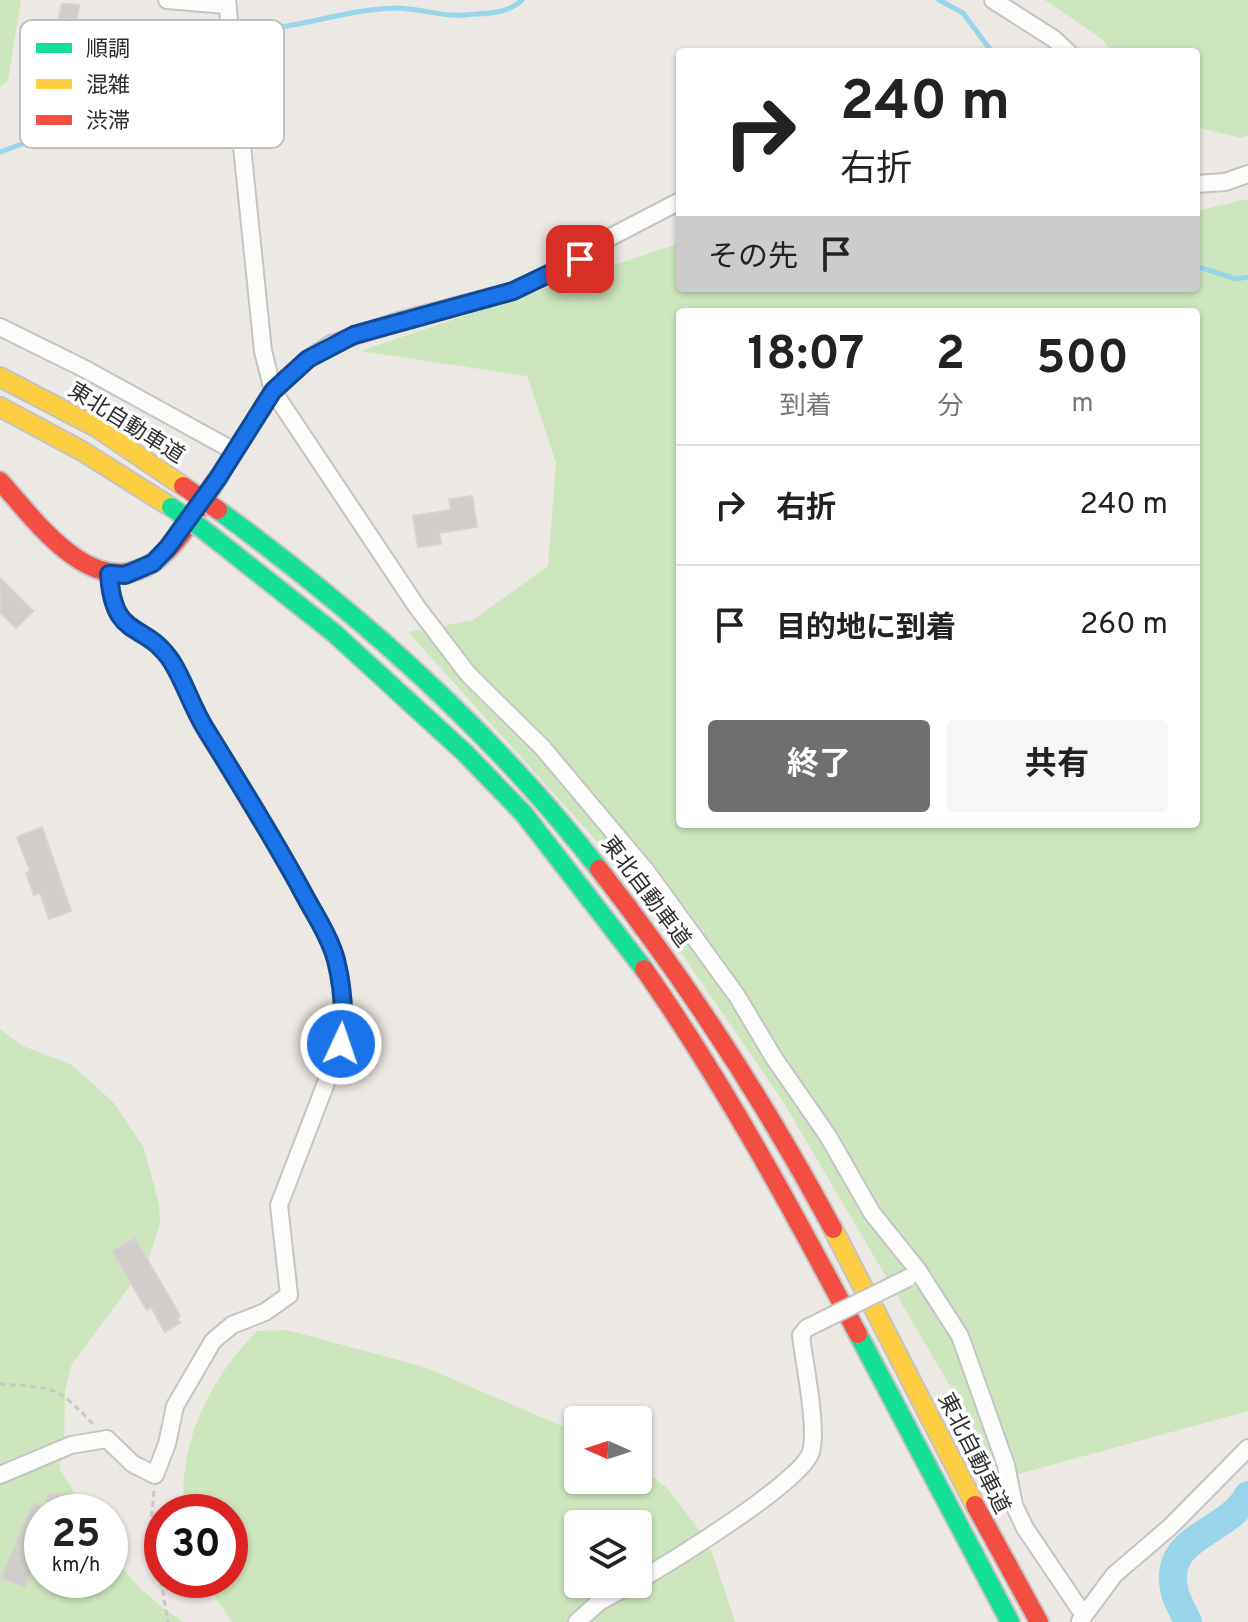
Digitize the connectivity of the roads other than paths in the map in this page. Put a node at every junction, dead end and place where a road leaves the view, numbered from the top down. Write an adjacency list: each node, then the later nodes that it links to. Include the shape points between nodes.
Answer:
1 (167, 0): 3 (street)
2 (993, 0): 4 (street)
3 (227, 7)
4 (1064, 48)
5 (241, 148): 11 (street, via 263,351)
6 (1248, 174): 7 (street)
7 (1200, 184)
8 (676, 203): 11 (street, via 513,291 331,344)
9 (0, 327): 13 (street)
10 (0, 377): 25 (main road, 東北自動車道, bridge, via 96,427 328,593 442,694 565,823 648,929 759,1098)
11 (273, 391): 13 (street); 17 (street, via 468,674 542,747 699,940)
12 (0, 407): 24 (main road, bridge, via 82,451 200,527 334,633 524,814 684,1026 771,1170)
13 (234, 451): 14 (street)
14 (218, 478): 16 (main road, via 153,563 125,575)
15 (0, 481): 16 (main road, via 73,558)
16 (109, 574): 19 (street, via 118,616 172,662 325,934 342,990 341,1044 279,1205 289,1295 213,1341 175,1406 155,1475 133,1464 107,1439 71,1445)
17 (912, 1274): 20 (street, bridge, via 807,1328 801,1335 811,1454 763,1500); 22 (street, via 960,1336 1006,1465 1014,1505)
18 (1248, 1448): 22 (street, via 1114,1575)
19 (0, 1475)
20 (652, 1572)
21 (606, 1598): 23 (street)
22 (1081, 1618)
23 (577, 1622)
24 (1010, 1622)
25 (1039, 1622)

